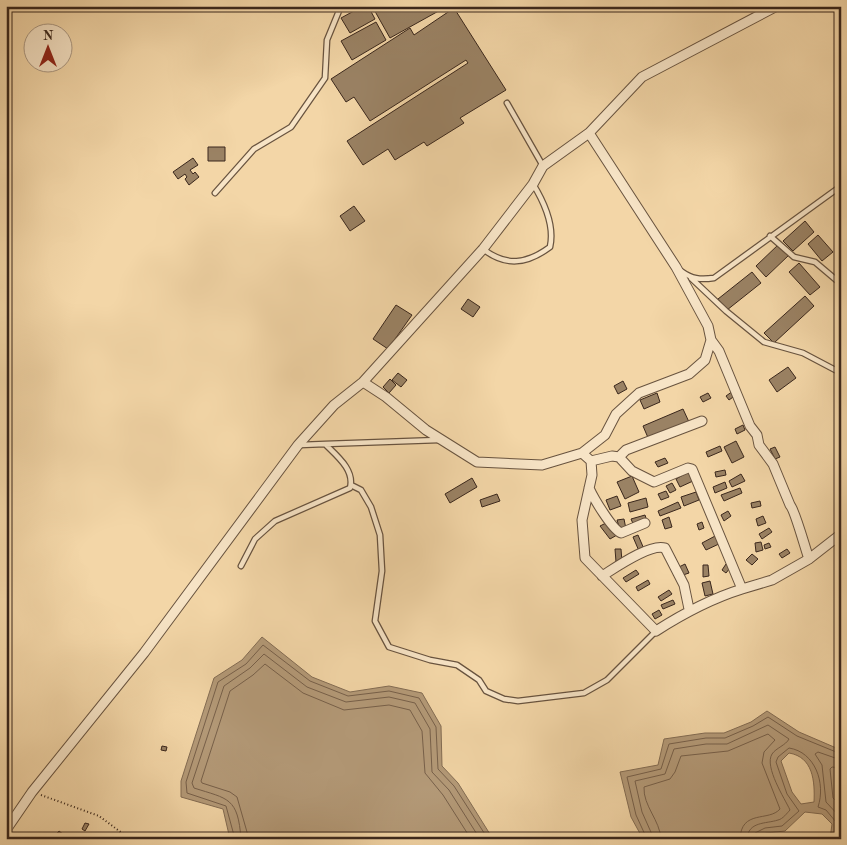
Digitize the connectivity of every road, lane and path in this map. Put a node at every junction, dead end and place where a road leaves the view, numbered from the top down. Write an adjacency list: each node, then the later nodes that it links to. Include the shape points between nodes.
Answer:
1 (341, 6): 8 (lane, via 328,40 325,78 292,126 254,150)
2 (777, 6): 4 (street, via 642,77)
3 (506, 102): 5 (lane)
4 (589, 133): 5 (street); 11 (street)
5 (543, 166): 6 (street)
6 (532, 184): 10 (street); 10 (lane, via 542,200 553,235 550,247 539,256 517,262 496,259)
7 (841, 186): 9 (lane)
8 (215, 193)
9 (770, 236): 12 (lane, via 714,278); 13 (lane, via 794,257 814,262)
10 (483, 249): 16 (street)
11 (676, 267): 12 (lane); 14 (street, via 700,310)
12 (690, 277): 15 (lane, via 764,342 803,353)
13 (841, 284)
14 (711, 340): 21 (street, via 705,360 689,374 639,394 616,414 605,435); 28 (street, via 719,351 750,426 773,464 794,509)
15 (841, 373)
16 (363, 382): 18 (street, via 426,430); 20 (street, via 334,405)
17 (702, 421): 22 (street, via 626,450)
18 (445, 440): 19 (lane); 21 (street, via 477,462 492,465 542,466)
19 (325, 444): 20 (lane); 24 (lane, via 344,463)
20 (298, 445): 34 (street, via 144,654)
21 (582, 453): 23 (street)
22 (619, 457): 23 (street); 31 (street, via 632,472 654,482 692,469)
23 (591, 461): 25 (street)
24 (351, 485): 29 (lane, via 275,521 255,539); 33 (lane, via 361,490 380,534 382,571 376,620 389,647 457,665 479,680 486,692 518,701 584,693 607,680)
25 (589, 488): 26 (street, via 600,511 617,532); 30 (street, via 582,520 585,558)
26 (645, 523)
27 (841, 534): 28 (street)
28 (809, 559): 31 (street, via 772,580)
29 (241, 566)
30 (602, 576): 32 (street, via 636,555 660,546 684,585); 33 (street)
31 (742, 589): 32 (street, via 712,598)
32 (689, 610): 33 (street)
33 (656, 631)
34 (32, 792): 35 (street); 36 (path, via 99,816)
35 (6, 830)
36 (130, 839)

